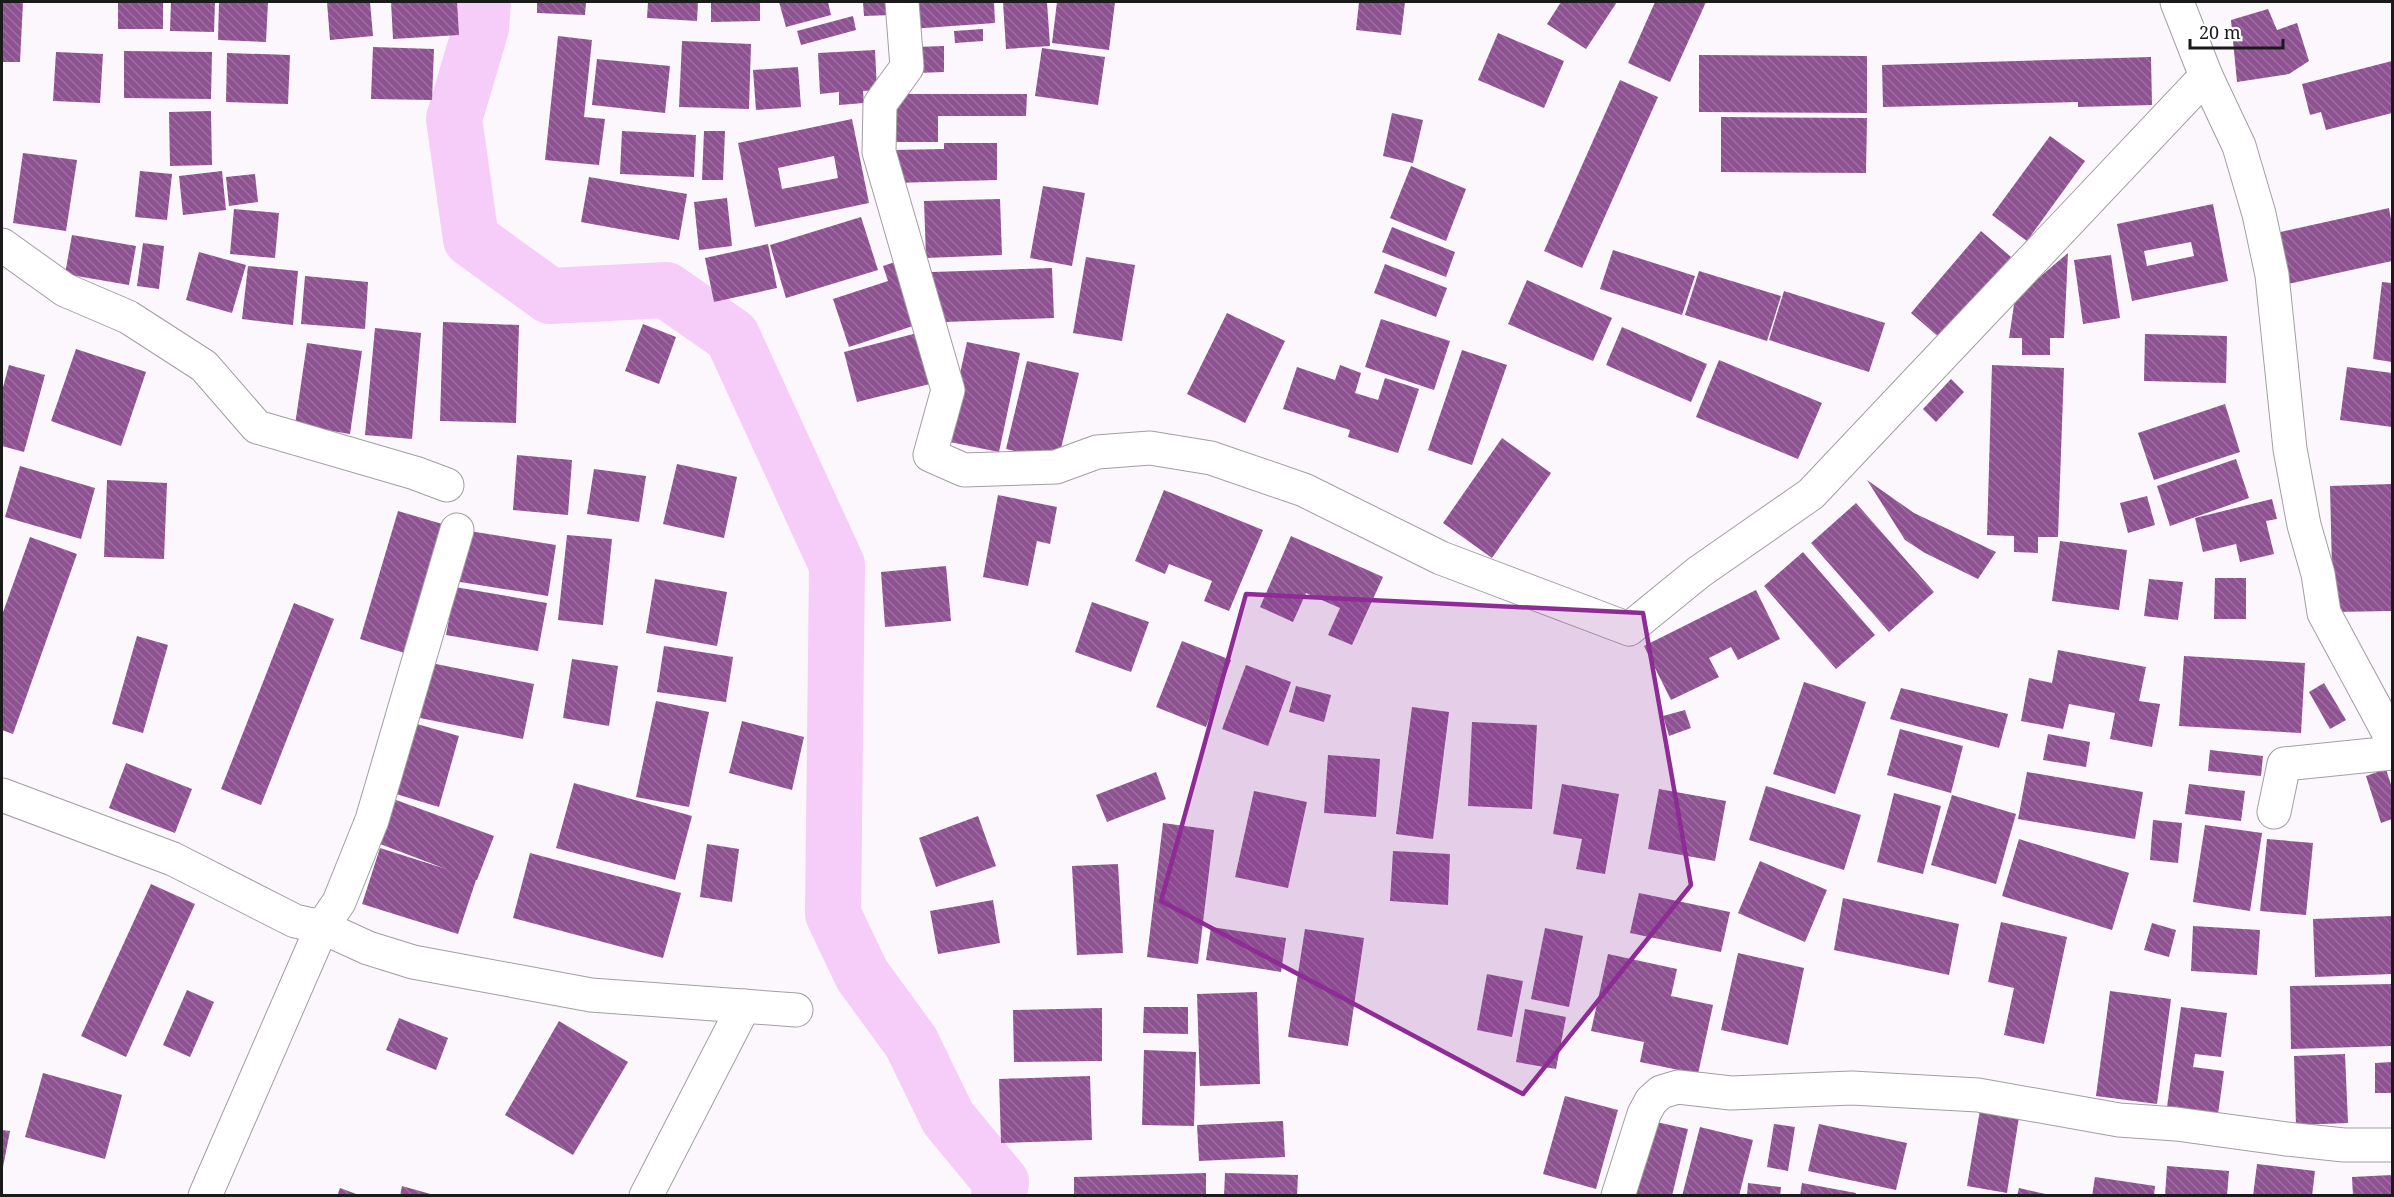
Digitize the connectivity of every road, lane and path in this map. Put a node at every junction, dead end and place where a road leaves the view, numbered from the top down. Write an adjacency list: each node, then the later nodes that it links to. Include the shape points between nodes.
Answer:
1 (902, 2): 3 (street, via 907,68 880,104 879,152 948,390 930,455 964,470 1056,467 1097,452 1150,448 1211,458 1304,489 1441,558 1629,629 1699,572 1811,494)
2 (2177, 2): 3 (street)
3 (2206, 76): 7 (street, via 2238,146 2261,224 2272,275 2290,449 2324,614)
4 (2, 245): 5 (street, via 65,290 128,317 204,366 257,427)
5 (447, 484)
6 (457, 530): 11 (street, via 372,820 339,902)
7 (2392, 739)
8 (2392, 753): 10 (street, via 2284,764)
9 (2, 795): 11 (street, via 173,859 295,921)
10 (2274, 812)
11 (322, 927): 12 (street, via 368,948 413,962 591,995); 15 (street)
12 (744, 1006): 13 (street); 16 (street)
13 (796, 1010)
14 (2392, 1145): 17 (street, via 2286,1139 2120,1120 1978,1095 1852,1088 1731,1093 1678,1087 1661,1092 1647,1107)
15 (205, 1196)
16 (646, 1196)
17 (1618, 1196)

